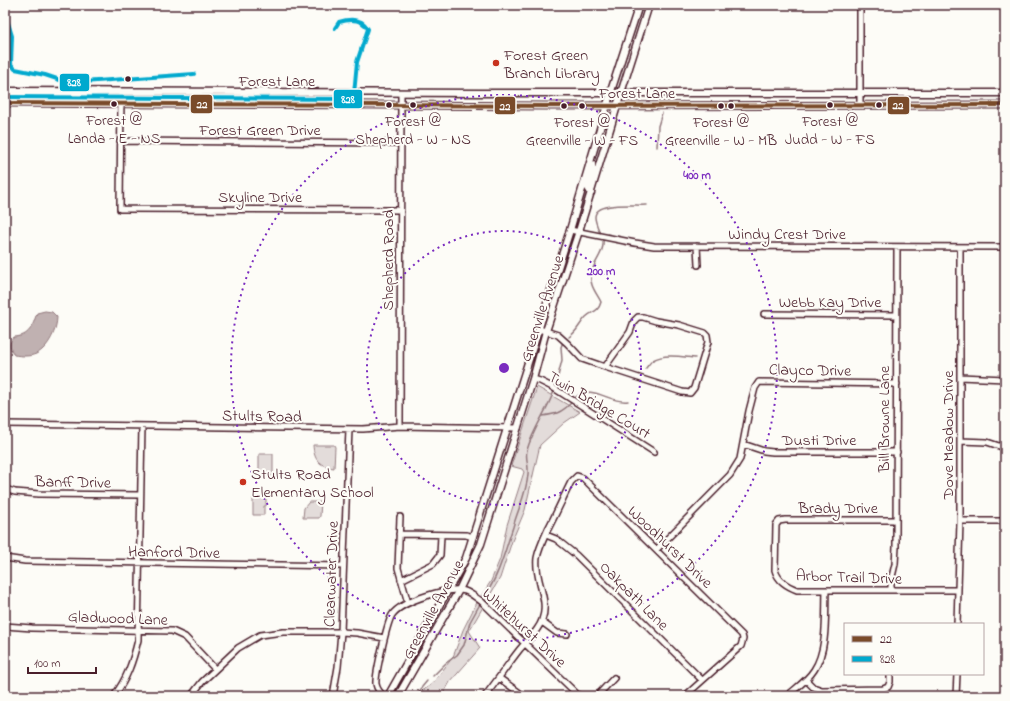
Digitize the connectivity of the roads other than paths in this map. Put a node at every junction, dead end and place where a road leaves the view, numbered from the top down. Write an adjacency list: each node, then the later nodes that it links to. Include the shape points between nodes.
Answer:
1 (639, 5): 11 (main road, Greenville Avenue)
2 (649, 5): 12 (main road, Greenville Avenue)
3 (860, 5): 16 (street)
4 (5, 91): 5 (main road, Forest Lane)
5 (121, 92): 6 (main road, Forest Lane); 20 (street)
6 (196, 92): 7 (main road, Forest Lane); 21 (main road)
7 (348, 93): 8 (main road, Forest Lane); 22 (main road)
8 (401, 93): 9 (main road, Forest Lane); 23 (street, Shepherd Road)
9 (482, 93): 10 (main road, Forest Lane); 24 (main road)
10 (548, 93): 11 (main road, Forest Lane); 33 (main road)
11 (611, 93): 12 (main road, Forest Lane); 25 (main road, Greenville Avenue)
12 (621, 93): 13 (main road, Forest Lane); 26 (main road, Greenville Avenue)
13 (685, 93): 14 (main road, Forest Lane); 27 (main road)
14 (745, 93): 15 (main road, Forest Lane); 28 (main road)
15 (798, 93): 16 (main road, Forest Lane); 29 (main road)
16 (860, 93): 17 (main road, Forest Lane); 30 (street)
17 (966, 93): 18 (main road, Forest Lane); 31 (main road)
18 (1005, 93)
19 (5, 103): 20 (main road, Forest Lane)
20 (121, 104): 21 (main road, Forest Lane); 34 (street)
21 (197, 104): 22 (main road, Forest Lane)
22 (348, 105): 23 (main road, Forest Lane)
23 (401, 105): 24 (main road, Forest Lane); 35 (street, Shepherd Road)
24 (482, 105): 33 (main road, Forest Lane)
25 (607, 105): 26 (main road, Forest Lane); 33 (main road, Forest Lane); 36 (main road, Greenville Avenue)
26 (618, 105): 27 (main road, Forest Lane); 37 (main road, Greenville Avenue)
27 (690, 105): 28 (main road, Forest Lane)
28 (746, 105): 29 (main road, Forest Lane)
29 (798, 105): 30 (main road, Forest Lane)
30 (860, 105): 31 (main road, Forest Lane)
31 (966, 105): 32 (main road, Forest Lane)
32 (1005, 105)
33 (547, 106)
34 (120, 141): 35 (street, Forest Green Drive); 38 (street, Skyline Drive, via 120,209)
35 (400, 143): 38 (street, Shepherd Road)
36 (591, 160): 37 (main road, via 588,188); 39 (main road, Greenville Avenue)
37 (591, 193): 40 (main road, Greenville Avenue)
38 (400, 210): 57 (street, Shepherd Road)
39 (570, 230): 40 (street, Windy Crest Drive); 48 (main road, Greenville Avenue)
40 (580, 231): 41 (street, Windy Crest Drive, via 635,244); 49 (main road, Greenville Avenue)
41 (697, 246): 42 (street, Windy Crest Drive); 45 (street)
42 (897, 247): 43 (street, Windy Crest Drive); 47 (street, Bill Browne Lane)
43 (960, 247): 44 (street, Windy Crest Drive); 51 (street, Dove Meadow Drive)
44 (1005, 247)
45 (698, 265)
46 (764, 314): 47 (street, Webb Kay Drive)
47 (896, 315): 54 (street, Bill Browne Lane)
48 (539, 329): 49 (street); 58 (main road, Greenville Avenue)
49 (546, 332): 50 (street, via 558,335 582,359); 52 (main road, Greenville Avenue)
50 (605, 367): 50 (street, via 690,393 694,388 708,342 707,335 705,332 679,325 638,317)
51 (960, 377): 53 (street); 61 (street, Dove Meadow Drive)
52 (533, 379): 59 (main road, Greenville Avenue); 64 (street, Twin Bridge Court, via 552,387)
53 (1005, 379)
54 (897, 384): 62 (street, Clayco Drive, via 759,382 755,388); 65 (street, Bill Browne Lane)
55 (5, 424): 56 (street, Stults Road)
56 (142, 426): 60 (street, Stults Road); 67 (street)
57 (400, 426): 58 (street, Stults Road); 60 (street, Stults Road)
58 (508, 428): 59 (street, Stults Road); 76 (main road, Greenville Avenue)
59 (518, 428): 83 (main road, Greenville Avenue, via 481,544)
60 (349, 429): 80 (street, Clearwater Drive)
61 (960, 441): 63 (street, via 987,442); 71 (street, Dove Meadow Drive)
62 (742, 444): 65 (street, Dusti Drive, via 773,452); 77 (street, Clayco Drive, via 740,458 730,475)
63 (1005, 448)
64 (654, 452)
65 (896, 452): 69 (street, Bill Browne Lane)
66 (5, 489): 67 (street, Banff Drive, via 39,494)
67 (140, 495): 79 (street)
68 (400, 516): 73 (street)
69 (896, 520): 70 (street, Brady Drive); 85 (street, Bill Browne Lane, via 896,559)
70 (779, 521): 84 (street, Arbor Trail Drive, via 776,525 776,575 788,587 797,590)
71 (960, 521): 72 (street); 86 (street, Dove Meadow Drive)
72 (1005, 521)
73 (399, 534): 74 (street); 81 (street, via 398,568)
74 (441, 535): 76 (street); 81 (street, via 440,555 433,564)
75 (546, 535): 77 (street, Woodhurst Drive, via 571,482 577,476 583,478); 88 (street, via 537,562 538,579 545,601); 101 (street, Oakpath Lane, via 561,542 576,555)
76 (473, 537): 82 (main road, Greenville Avenue, via 462,566)
77 (656, 550): 101 (street, Woodhurst Drive, via 740,632 743,639 741,646)
78 (5, 558): 79 (street, Hanford Drive, via 25,561)
79 (139, 563): 80 (street, Hanford Drive); 91 (street)
80 (344, 566): 92 (street, Clearwater Drive)
81 (401, 580): 87 (street)
82 (448, 590): 83 (street, Whitehurst Drive); 87 (street, Whitehurst Drive); 107 (main road, Greenville Avenue)
83 (459, 590): 95 (street, Whitehurst Drive, via 481,601); 108 (main road, Greenville Avenue)
84 (826, 590): 85 (street, Arbor Trail Drive); 102 (street, via 822,655)
85 (891, 590): 86 (street, Arbor Trail Drive)
86 (957, 590): 89 (street, Dove Meadow Drive)
87 (408, 603): 94 (street, Whitehurst Drive, via 396,610)
88 (542, 622): 93 (street, via 557,633); 95 (street)
89 (957, 623)
90 (5, 626): 91 (street, Gladwood Lane)
91 (138, 630): 96 (street, Gladwood Lane, via 178,633 191,642); 103 (street, via 133,662)
92 (341, 632): 94 (street); 96 (street, via 283,632 260,635 238,648); 105 (street, Clearwater Drive)
93 (568, 634)
94 (384, 638): 106 (street, Whitehurst Drive, via 376,679 377,689)
95 (525, 644): 99 (street); 111 (street, Whitehurst Drive)
96 (215, 669): 104 (street)
97 (890, 675): 102 (street, via 888,687 883,689 822,690 813,687)
98 (957, 675): 115 (street)
99 (499, 678): 109 (street); 110 (street)
100 (614, 678): 112 (street)
101 (702, 680): 113 (street)
102 (806, 680): 114 (street)
103 (114, 696)
104 (191, 696)
105 (333, 696)
106 (384, 696)
107 (388, 696)
108 (398, 696)
109 (485, 696)
110 (524, 696)
111 (579, 696)
112 (597, 696)
113 (685, 696)
114 (787, 696)
115 (956, 696)

